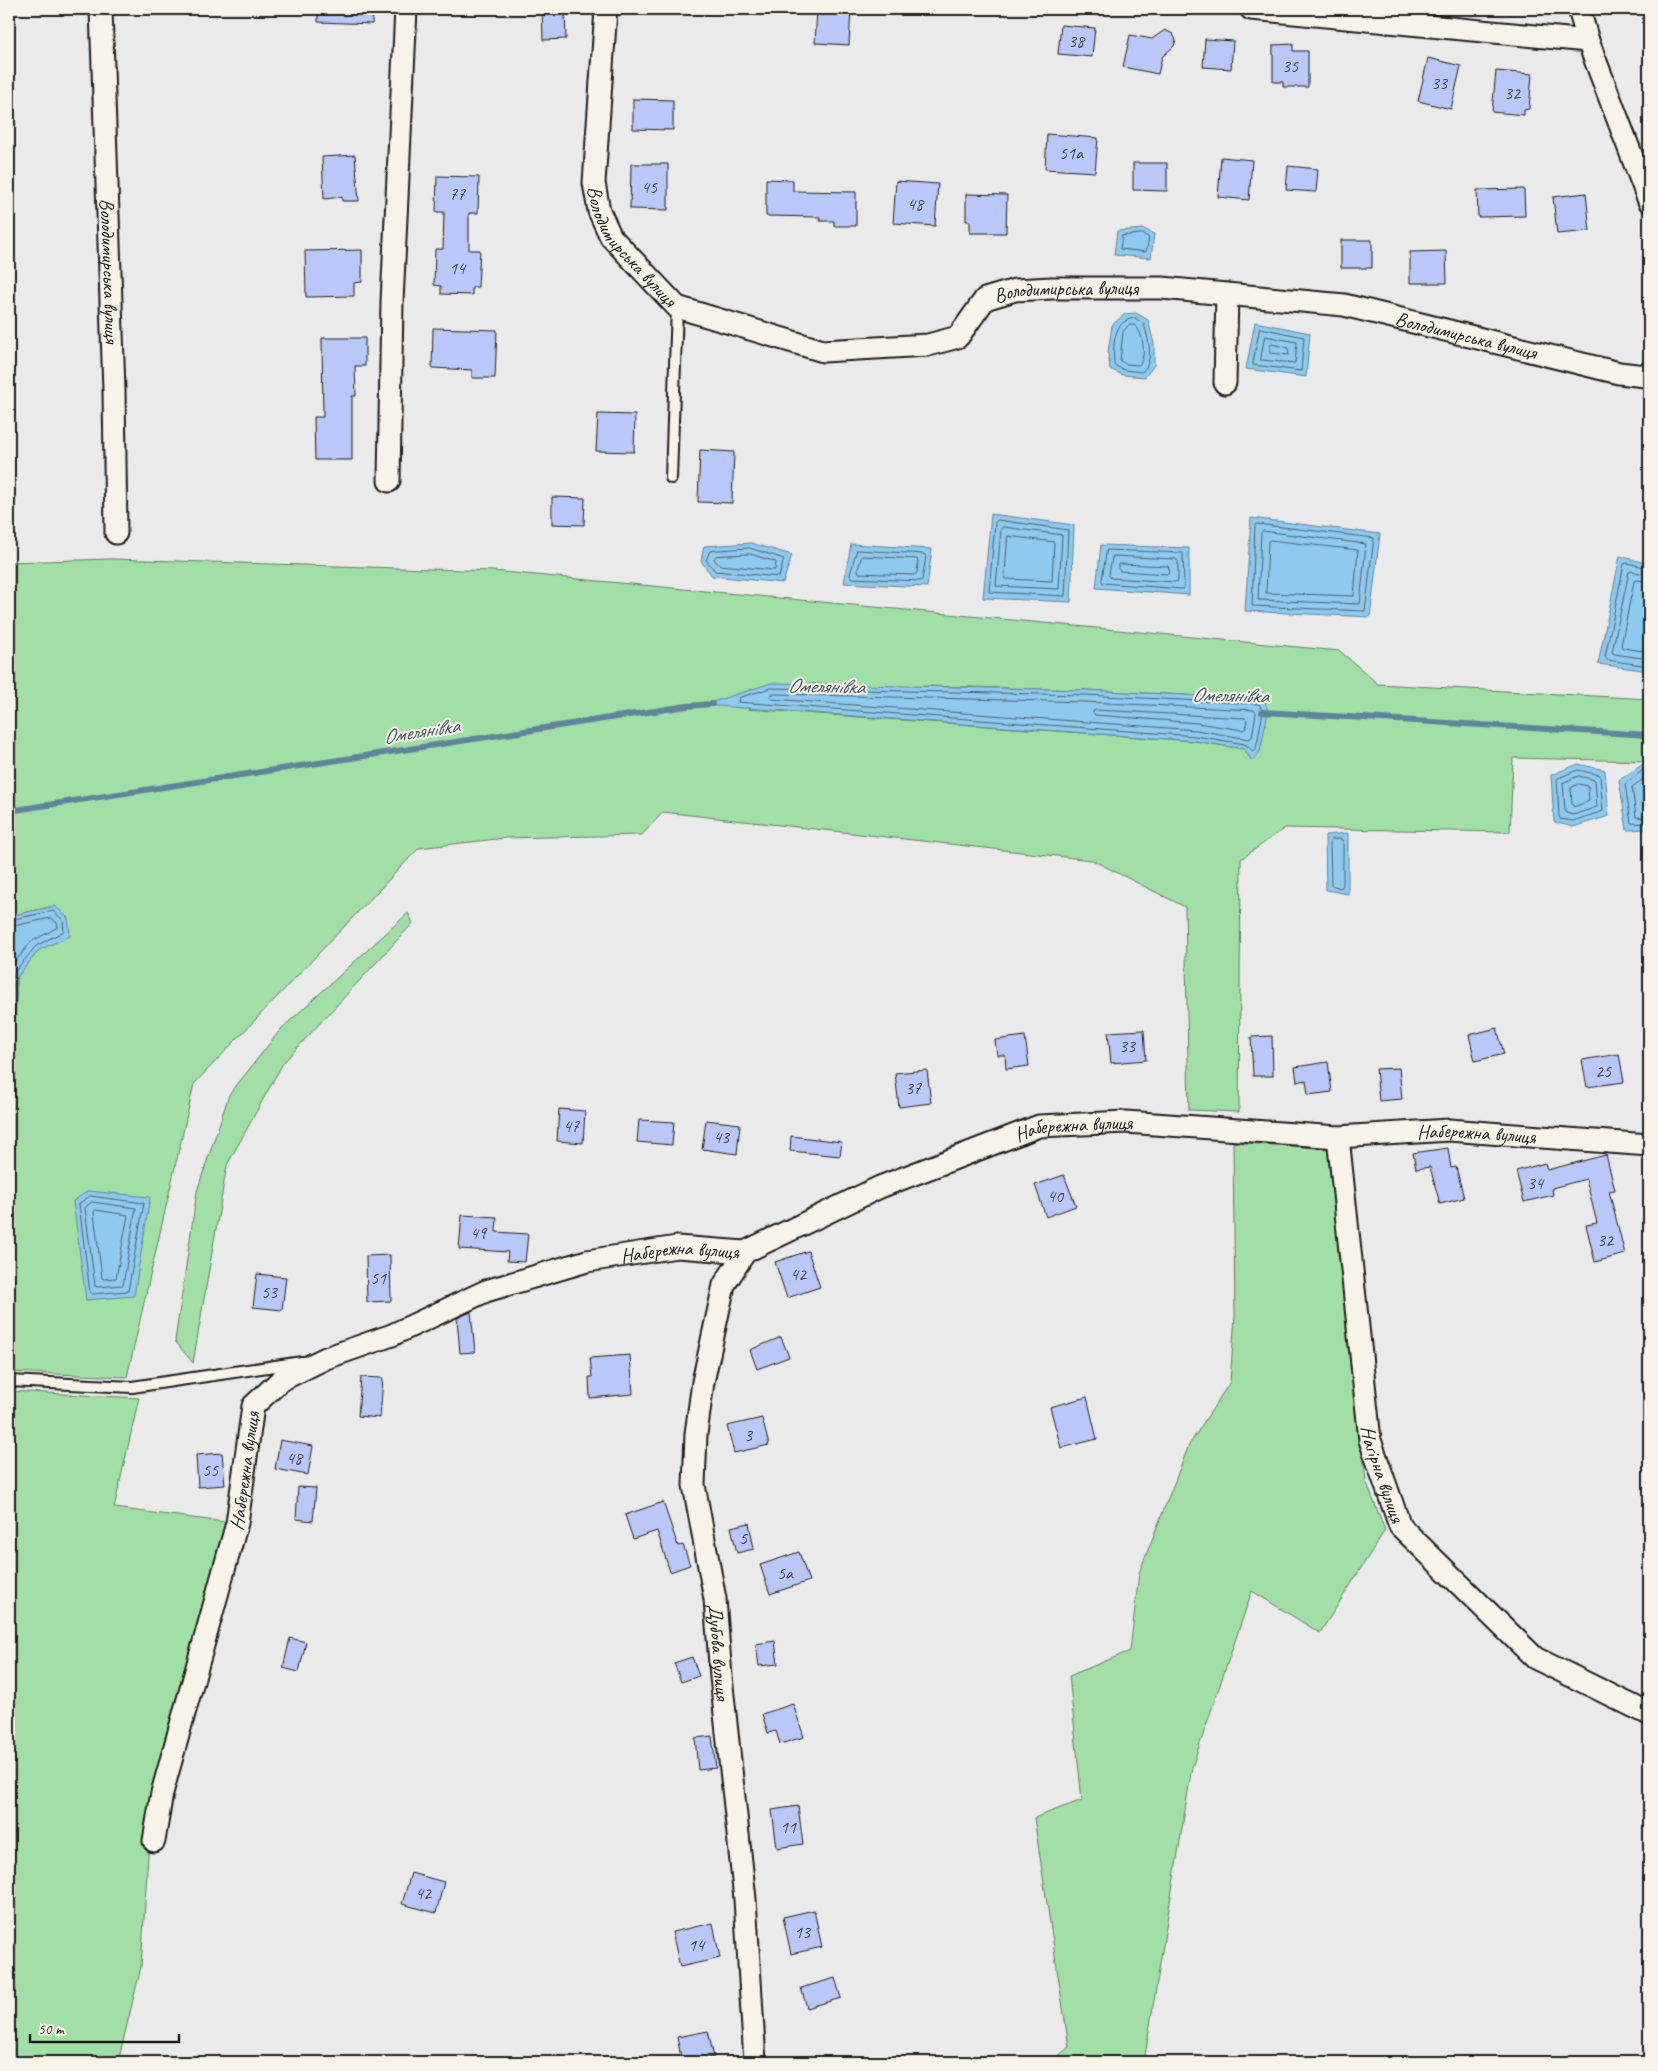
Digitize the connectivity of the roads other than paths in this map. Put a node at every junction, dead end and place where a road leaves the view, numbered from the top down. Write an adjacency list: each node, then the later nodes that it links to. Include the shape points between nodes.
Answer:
1 (101, 9): 14 (street, Володимирська вулиця)
2 (406, 9): 13 (street, via 392,302)
3 (606, 9): 9 (street, Володимирська вулиця, via 594,183 599,211 611,237)
4 (1251, 9): 6 (street)
5 (1579, 9): 6 (street)
6 (1588, 41): 7 (street)
7 (1649, 202)
8 (1227, 294): 9 (street, Володимирська вулиця, via 1162,288 1015,290 985,300 958,337 928,346 823,351); 10 (street, Володимирська вулиця, via 1344,306 1619,373 1645,376); 11 (street)
9 (677, 307): 12 (lane)
10 (1649, 372)
11 (1225, 383)
12 (671, 478)
13 (389, 481)
14 (116, 533)
15 (1338, 1136): 16 (street, Набережна вулиця, via 1449,1130); 17 (street, Набережна вулиця, via 1126,1122 1039,1126 880,1187); 20 (street, Нагірна вулиця, via 1370,1440 1400,1526 1535,1658)
16 (1649, 1145)
17 (745, 1252): 18 (street, Набережна вулиця, via 677,1247 587,1261 486,1291 392,1335); 22 (street, Дубова вулиця, via 724,1285 703,1382 694,1485 715,1599 745,1899)
18 (326, 1358): 19 (lane, via 132,1387); 21 (street, Набережна вулиця, via 281,1380 253,1406 237,1523 162,1793)
19 (9, 1381)
20 (1649, 1714)
21 (154, 1841)
22 (755, 2062)

